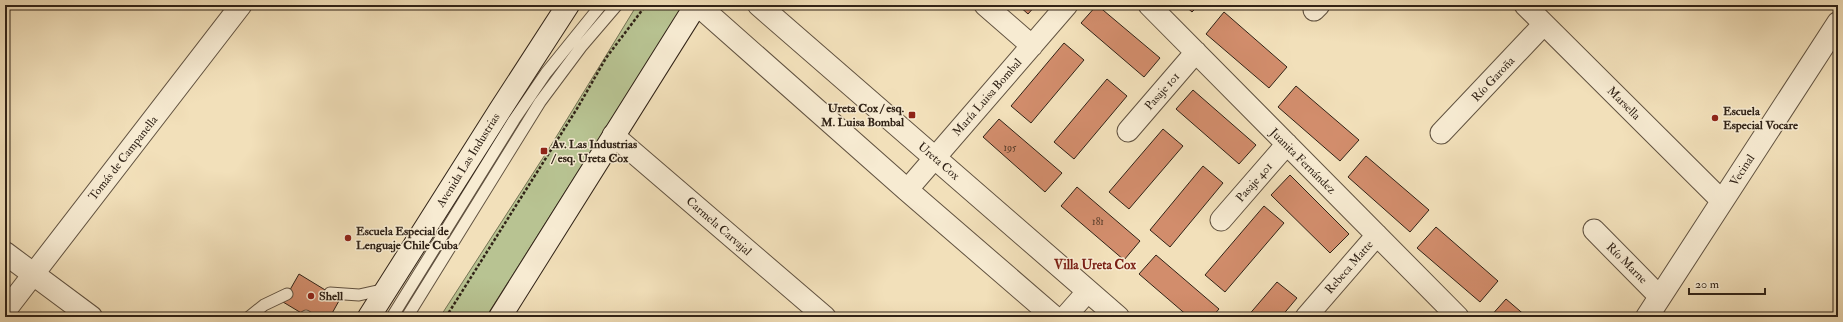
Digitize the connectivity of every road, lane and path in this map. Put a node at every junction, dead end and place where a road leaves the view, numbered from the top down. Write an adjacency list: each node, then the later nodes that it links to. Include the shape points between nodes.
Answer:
1 (241, 5): 27 (street, Tomás de Campanella)
2 (568, 5): 28 (street, Avenida Las Industrias)
3 (601, 5): 37 (lane, via 546,73 514,120)
4 (617, 5): 38 (lane, via 540,102)
5 (646, 5): 39 (path, via 606,58)
6 (697, 5): 18 (street); 21 (street)
7 (759, 5): 20 (street, Ureta Cox)
8 (985, 5): 14 (street)
9 (1067, 5): 14 (street, María Luisa Bombal)
10 (1149, 5): 15 (street, Juanita Fernández)
11 (1525, 5): 13 (street, Marsella)
12 (1838, 23): 22 (street, Vecinal)
13 (1544, 24): 17 (street, Río Garoña); 22 (street, Marsella)
14 (1032, 46): 20 (street, María Luisa Bombal)
15 (1196, 52): 16 (street, Pasaje 101); 19 (street, Juanita Fernández)
16 (1128, 130)
17 (1441, 133)
18 (613, 135): 40 (street); 41 (street, Carmela Carvajal)
19 (1287, 144): 23 (street, Pasaje 401); 25 (street, Juanita Fernández)
20 (935, 157): 21 (street, María Luisa Bombal); 29 (street, Ureta Cox)
21 (907, 190): 42 (street)
22 (1722, 201): 32 (street, Vecinal)
23 (1220, 220)
24 (1594, 230): 32 (street, Río Marne)
25 (1377, 235): 45 (street, Rebeca Matte); 46 (street, Juanita Fernández)
26 (5, 253): 27 (street)
27 (33, 275): 33 (street, Tomás de Campanella); 34 (street)
28 (386, 289): 30 (lane, via 359,294); 36 (street, Avenida Las Industrias)
29 (1088, 291): 43 (street); 44 (street, Ureta Cox)
30 (330, 293)
31 (287, 294): 35 (lane, via 264,305)
32 (1660, 296): 47 (street, Vecinal)
33 (5, 311)
34 (90, 317)
35 (249, 317)
36 (369, 317)
37 (392, 317)
38 (407, 317)
39 (446, 317)
40 (500, 317)
41 (825, 317)
42 (1054, 317)
43 (1065, 317)
44 (1118, 317)
45 (1306, 317)
46 (1458, 317)
47 (1647, 317)

